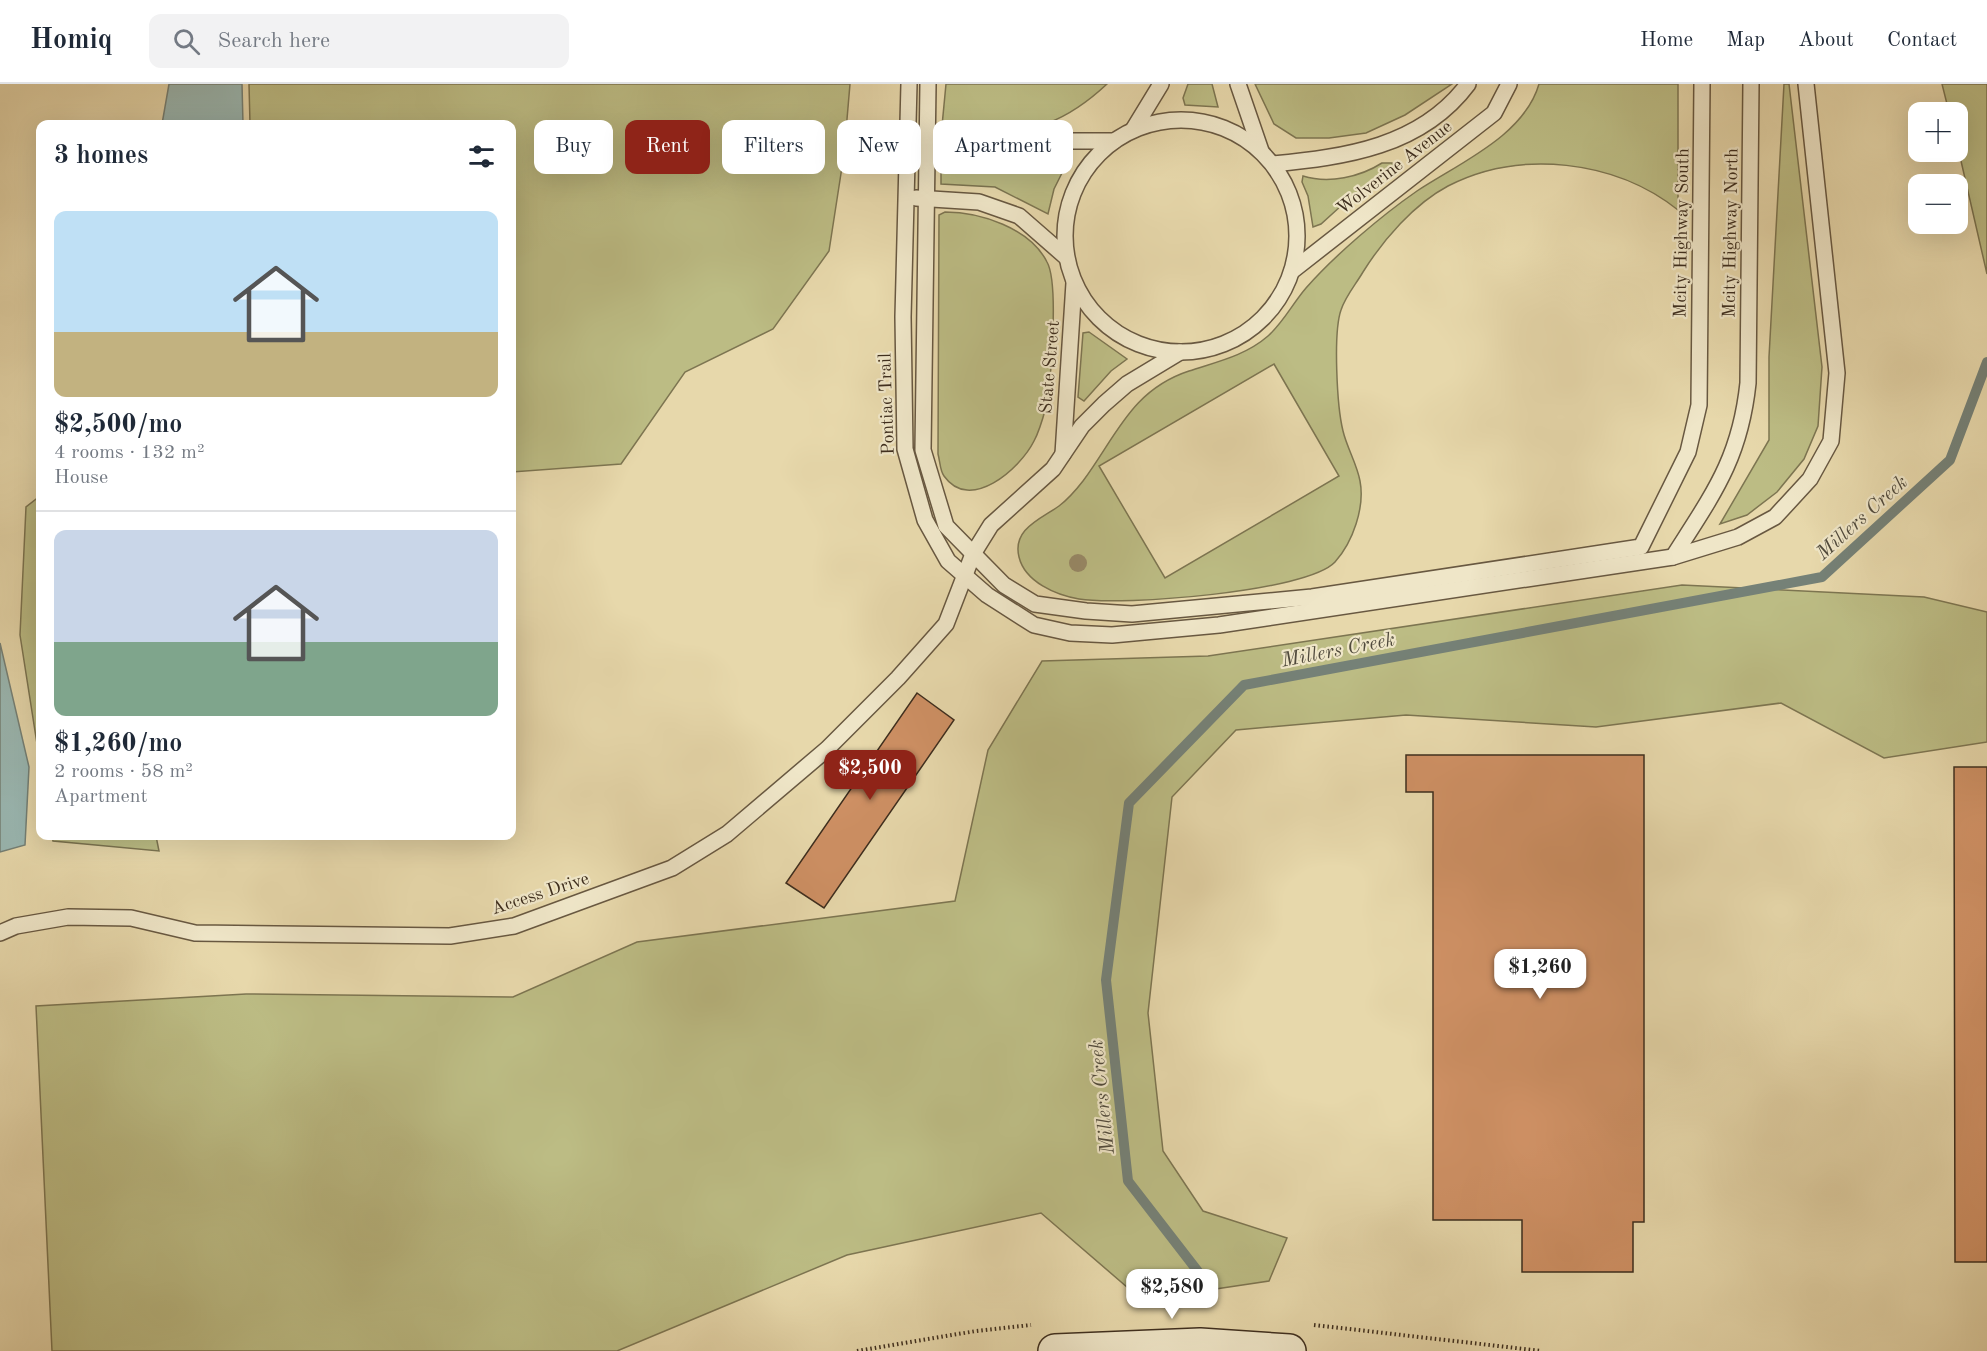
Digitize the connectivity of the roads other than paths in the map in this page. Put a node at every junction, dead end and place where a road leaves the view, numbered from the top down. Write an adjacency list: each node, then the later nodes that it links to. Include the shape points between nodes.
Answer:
1 (909, 84): 10 (lane, Pontiac Trail)
2 (928, 84): 14 (lane)
3 (1161, 84): 11 (lane)
4 (1238, 84): 15 (lane)
5 (1468, 84): 16 (lane, Wolverine Avenue, via 1454,102 1394,142 1348,154)
6 (1509, 84): 21 (lane, Wolverine Avenue, via 1494,113)
7 (1702, 84): 25 (lane, Mcity Highway South, via 1699,405 1688,452 1641,547 1312,597 1132,614 1035,604 1004,585)
8 (1751, 84): 26 (lane, Mcity Highway North, via 1748,383 1736,447 1719,486)
9 (1806, 84): 26 (lane, Pontiac Trail, via 1837,373 1831,441 1810,479 1775,517 1738,537)
10 (908, 120)
11 (1133, 130): 12 (lane); 15 (lane, via 1161,121 1191,120 1220,126)
12 (1114, 141): 14 (lane); 20 (lane, via 1094,158 1078,180 1064,231)
13 (921, 148): 14 (lane)
14 (926, 148): 19 (lane)
15 (1261, 151): 16 (lane)
16 (1273, 164): 21 (lane, via 1296,215)
17 (906, 174): 18 (lane, Pontiac Trail)
18 (906, 198): 19 (lane); 27 (lane, Pontiac Trail, via 905,449 924,520 948,561)
19 (924, 198): 20 (lane, via 979,202 1019,216); 25 (lane, via 923,450 946,526)
20 (1066, 258): 22 (lane)
21 (1292, 271): 23 (lane, via 1272,306 1249,330 1220,345)
22 (1074, 283): 23 (lane, via 1087,306 1128,340 1153,349); 24 (lane, State Street)
23 (1180, 352): 24 (lane, via 1127,384 1082,426)
24 (1063, 454): 25 (lane, via 1053,469 991,525)
25 (973, 554): 27 (lane)
26 (1673, 557): 27 (lane, Pontiac Trail, via 1220,625 1124,634 1070,633 1034,625)
27 (965, 576): 28 (lane, Access Drive, via 946,624 827,749 727,834 672,868 514,926 450,936 195,933 131,918 68,917 16,926)
28 (0, 933)
29 (1055, 1351): 30 (street, via 1200,1345)
30 (1289, 1351)

